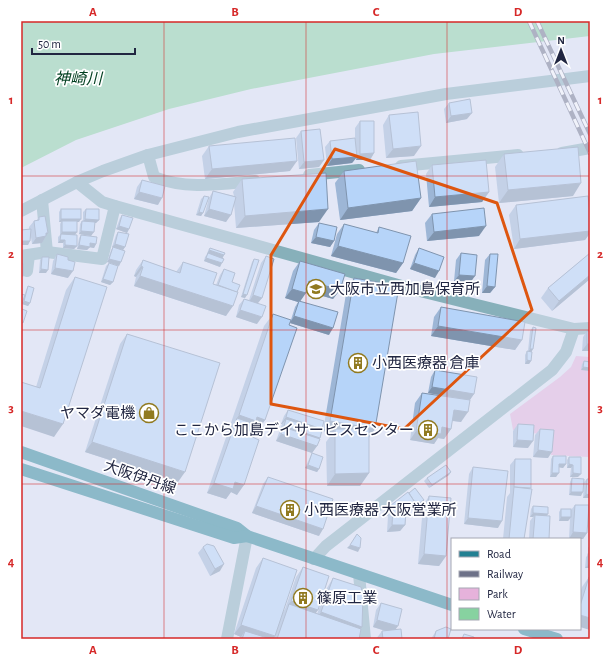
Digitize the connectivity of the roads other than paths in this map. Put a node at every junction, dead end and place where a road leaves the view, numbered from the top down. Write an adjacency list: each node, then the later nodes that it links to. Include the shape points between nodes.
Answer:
1 (590, 76): 4 (street, via 446,94 337,113 238,132)
2 (590, 148): 3 (street)
3 (550, 153)
4 (148, 155): 9 (street, via 154,177 168,182 215,185); 10 (street)
5 (527, 155): 6 (street)
6 (388, 168)
7 (372, 169): 8 (street)
8 (301, 176)
9 (270, 179)
10 (77, 182): 11 (street); 12 (street, via 102,202)
11 (42, 200): 13 (street); 14 (street)
12 (115, 206): 14 (street, via 102,259); 18 (street, via 409,288)
13 (21, 211)
14 (47, 252): 15 (street)
15 (25, 255): 16 (street)
16 (27, 271)
17 (590, 328): 18 (street)
18 (574, 329): 22 (street, via 566,352 552,370 326,546)
19 (21, 452): 21 (main road, 大阪伊丹線, via 237,528)
20 (21, 469): 21 (main road, 大阪伊丹線, via 234,538)
21 (247, 536): 22 (main road, 大阪伊丹線); 26 (street)
22 (314, 559): 23 (main road, 大阪伊丹線)
23 (358, 574): 24 (main road, 大阪伊丹線); 27 (street)
24 (451, 605)
25 (527, 630): 28 (main road)
26 (227, 639)
27 (365, 639)
28 (557, 639)

